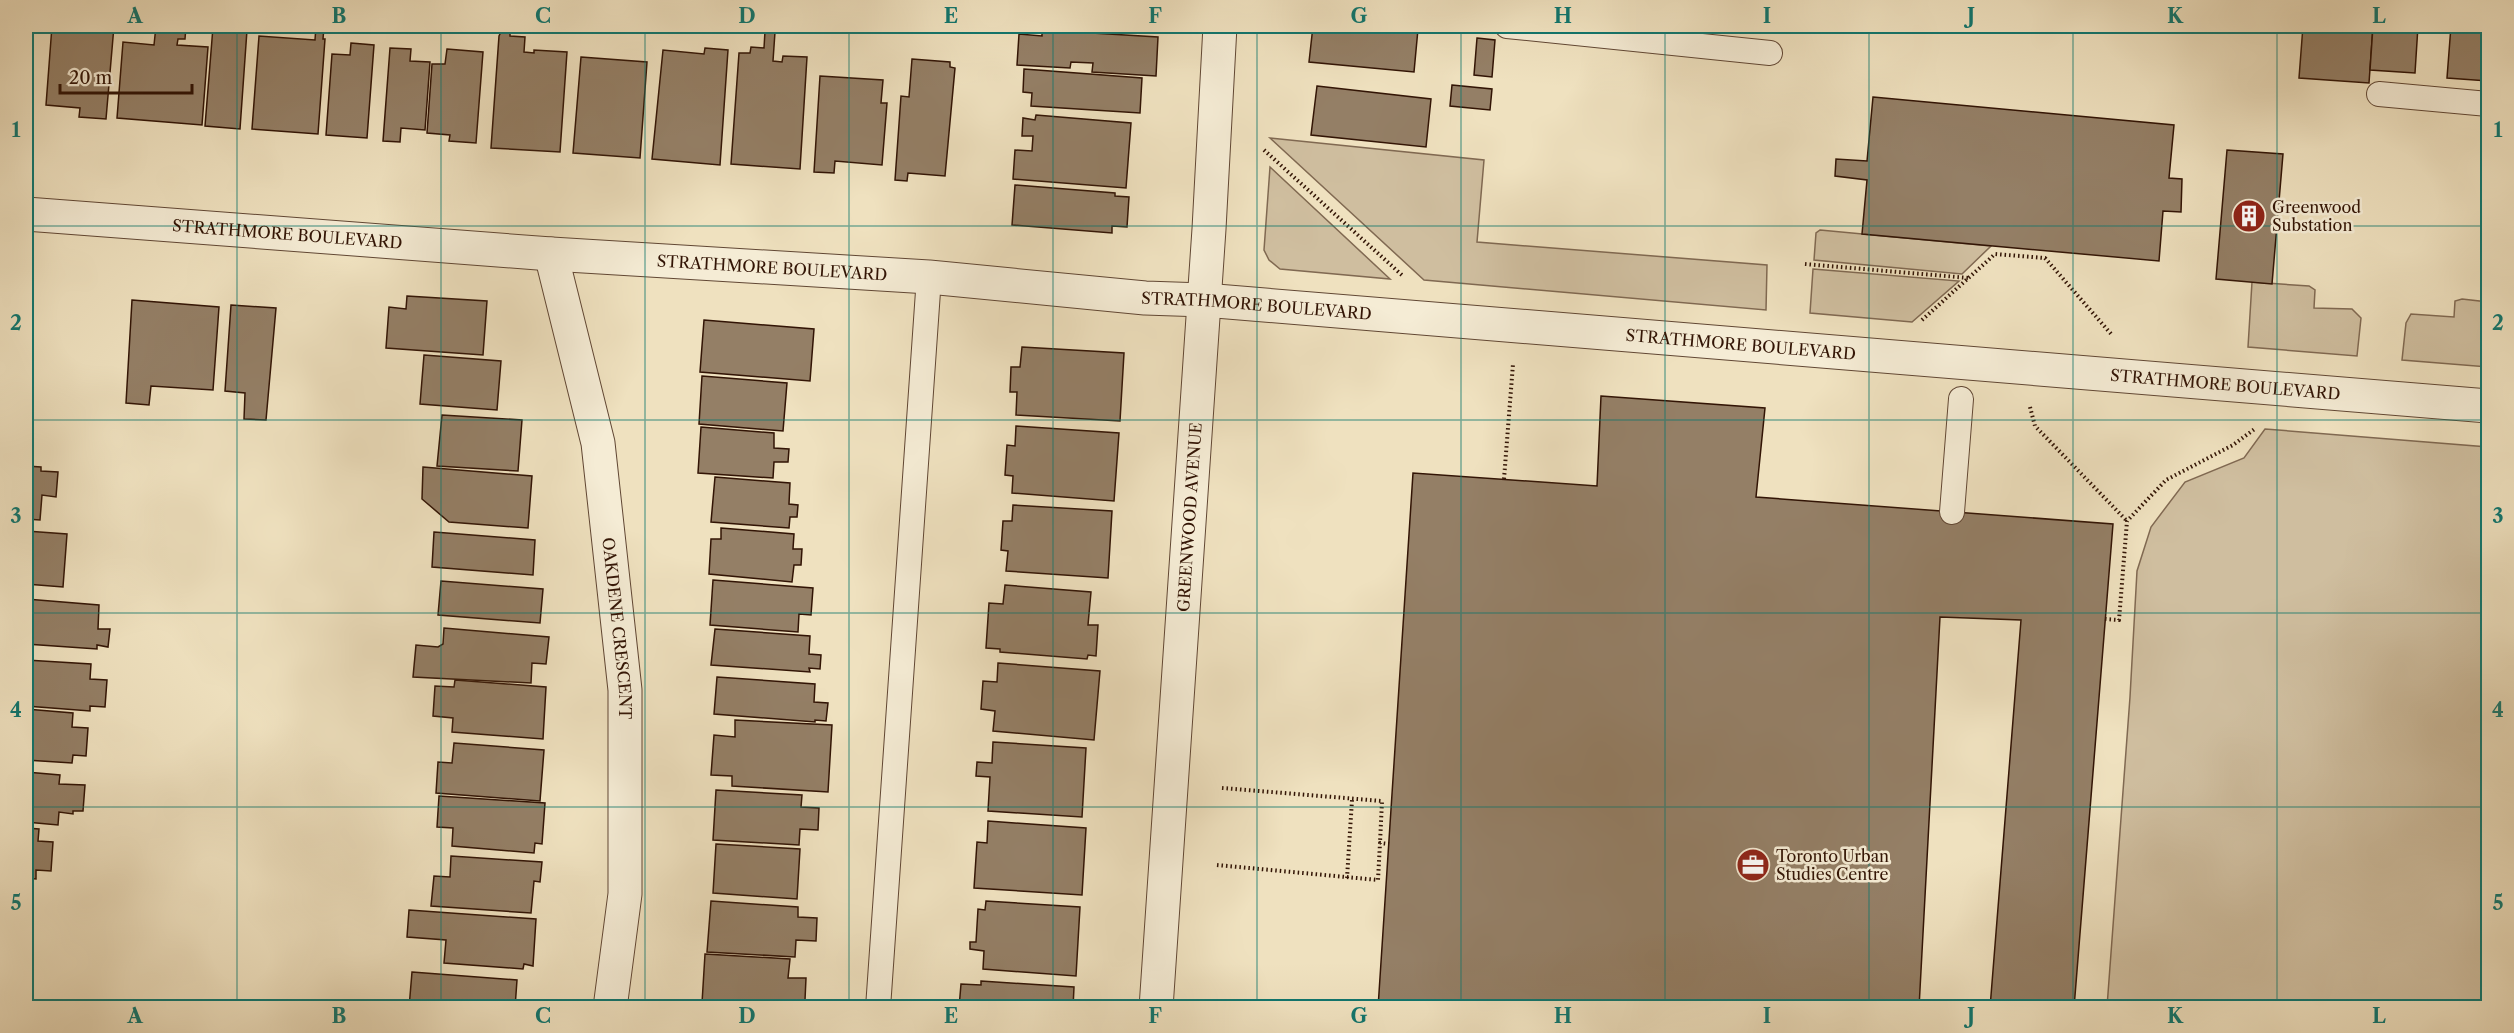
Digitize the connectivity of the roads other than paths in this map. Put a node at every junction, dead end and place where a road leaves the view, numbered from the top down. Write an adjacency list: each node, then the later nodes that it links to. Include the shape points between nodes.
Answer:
1 (1220, 26): 9 (street, GREENWOOD AVENUE)
2 (1507, 26): 3 (lane)
3 (1770, 53)
4 (2379, 94): 5 (lane)
5 (2488, 104)
6 (26, 214): 7 (street, STRATHMORE BOULEVARD)
7 (551, 254): 8 (street, STRATHMORE BOULEVARD); 13 (street, OAKDENE CRESCENT, via 598,443 625,690 625,894)
8 (929, 277): 9 (street, STRATHMORE BOULEVARD); 14 (lane)
9 (1204, 300): 11 (street, STRATHMORE BOULEVARD); 15 (street, GREENWOOD AVENUE)
10 (1961, 399): 12 (lane)
11 (2488, 406)
12 (1952, 512)
13 (610, 1008)
14 (878, 1008)
15 (1156, 1008)

